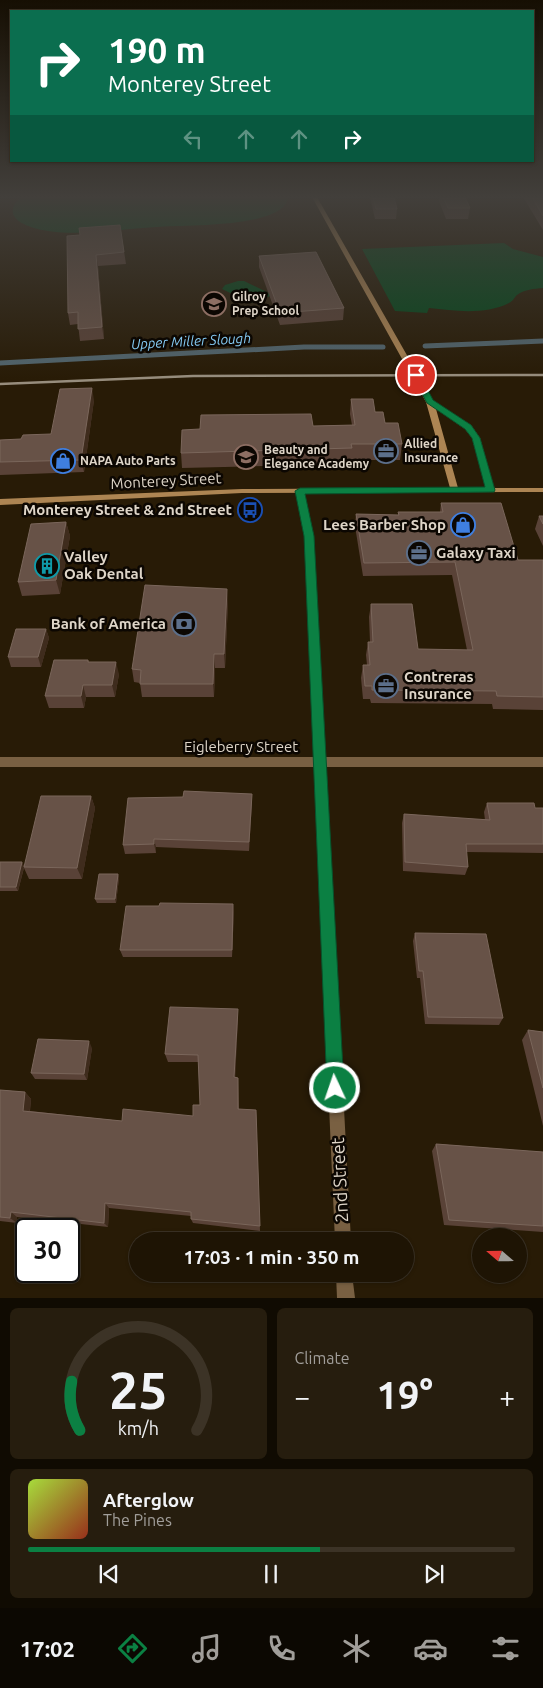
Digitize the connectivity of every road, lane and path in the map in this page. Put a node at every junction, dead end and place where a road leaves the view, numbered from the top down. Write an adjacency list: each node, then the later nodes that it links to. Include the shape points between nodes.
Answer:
1 (348, 258): 2 (street)
2 (430, 402): 3 (street); 4 (street, via 468,427 476,438)
3 (455, 490): 4 (street, Monterey Street); 6 (street, Monterey Street)
4 (491, 490): 5 (street, Monterey Street)
5 (543, 490)
6 (300, 491): 7 (street, Monterey Street); 8 (street, 2nd Street, via 309,536)
7 (0, 502)
8 (319, 761): 9 (street, Eigleberry Street); 10 (street, Eigleberry Street); 11 (street, 2nd Street)
9 (0, 762)
10 (543, 762)
11 (343, 1232)
12 (345, 1282): 13 (street)
13 (346, 1298)

